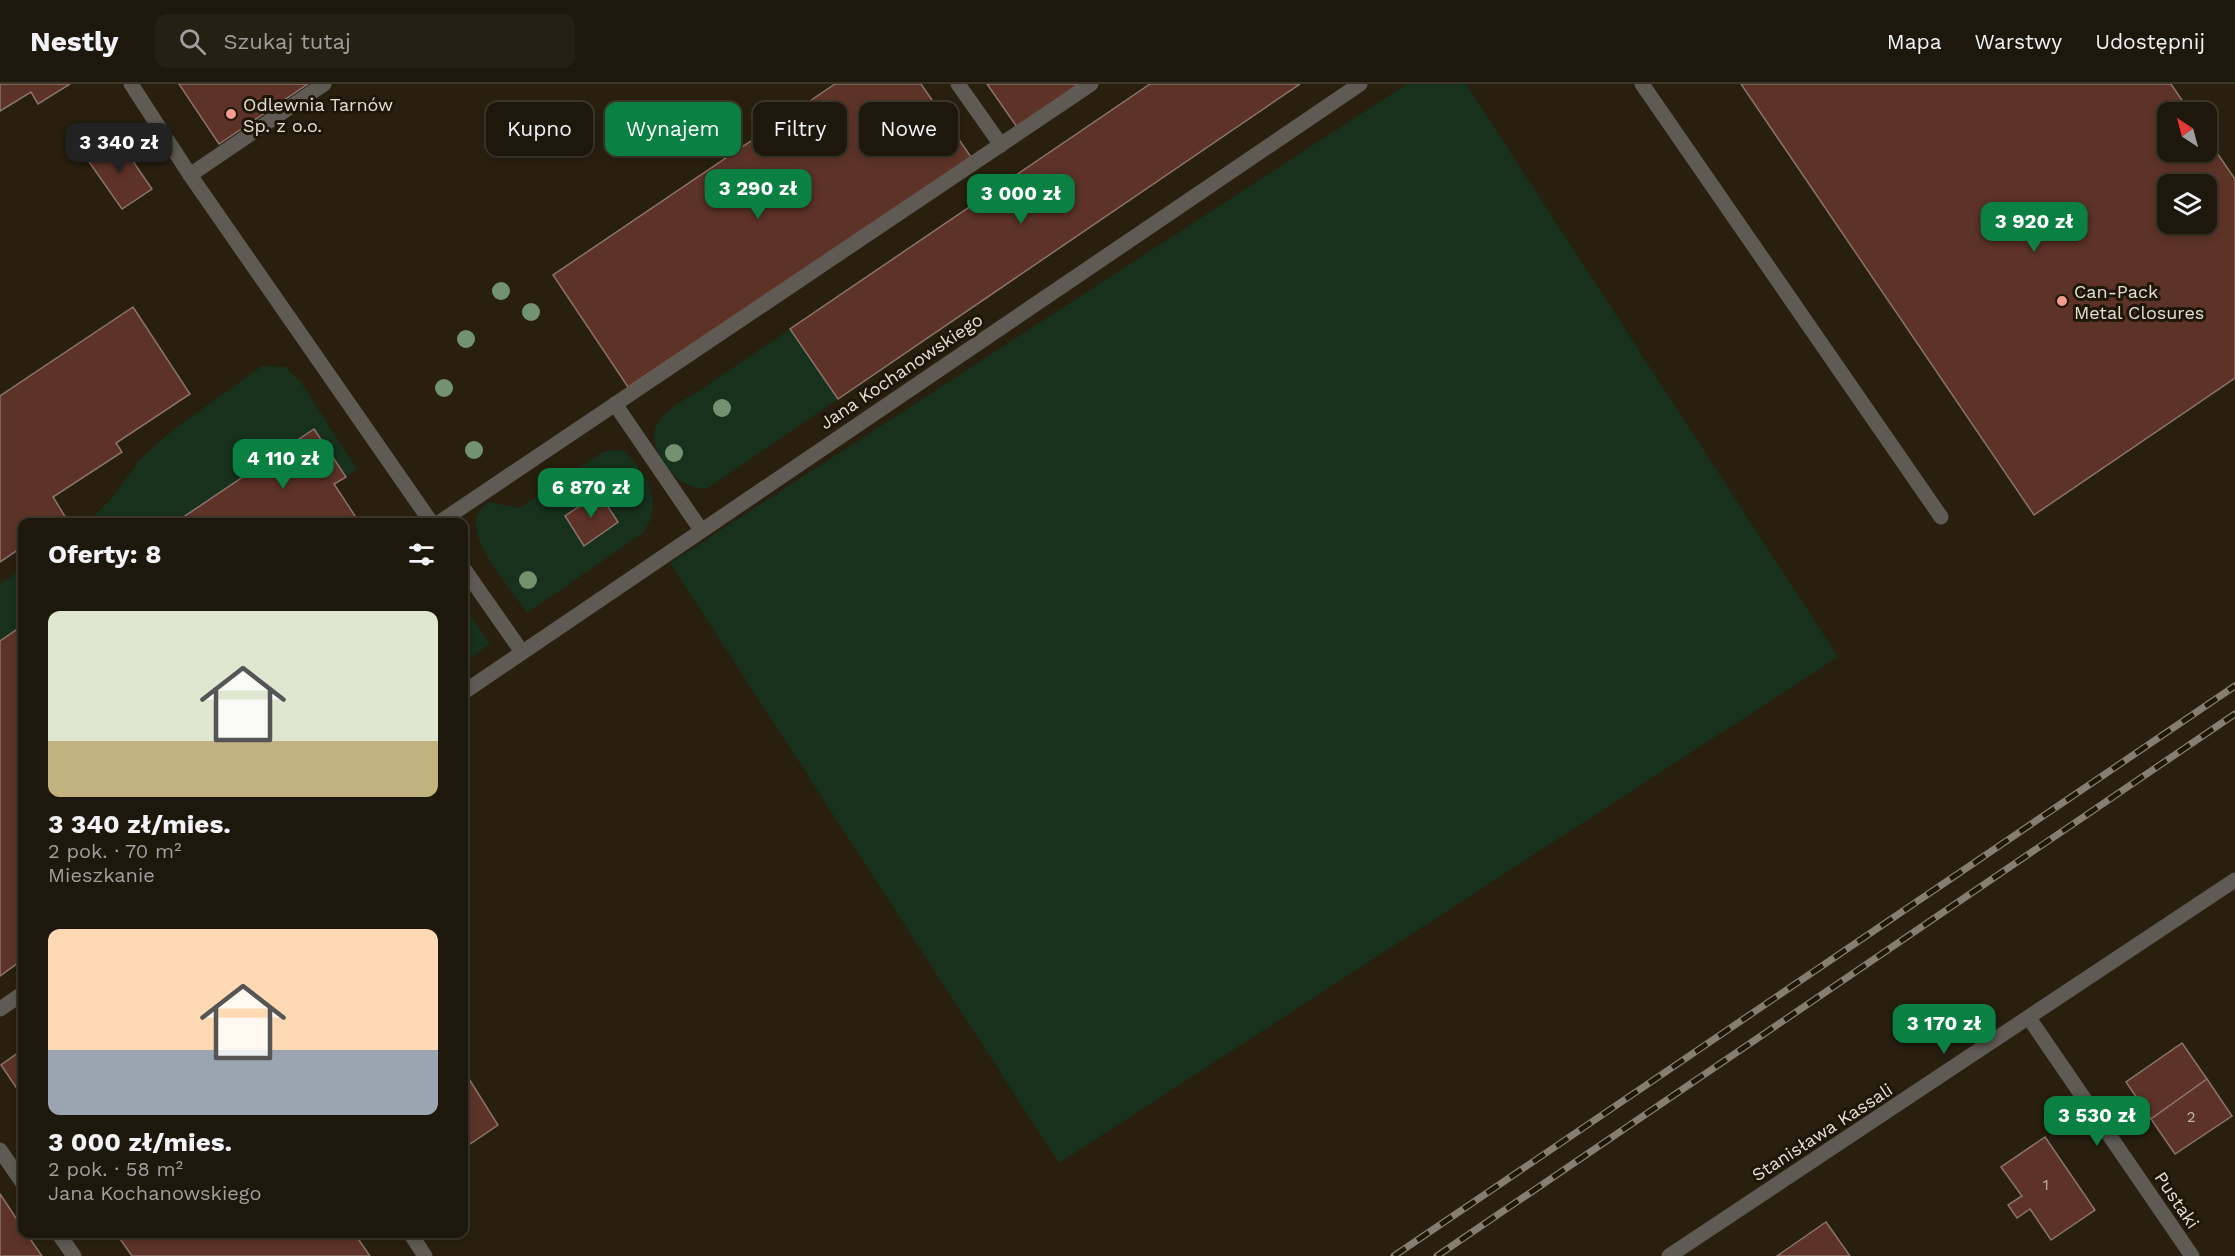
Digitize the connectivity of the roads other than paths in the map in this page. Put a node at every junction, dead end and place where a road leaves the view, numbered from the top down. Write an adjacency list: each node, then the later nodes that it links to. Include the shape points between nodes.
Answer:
1 (131, 84): 8 (street)
2 (324, 84): 8 (street)
3 (958, 84): 7 (street)
4 (1091, 84): 7 (street)
5 (1360, 84): 13 (street, Jana Kochanowskiego)
6 (1641, 84): 10 (street)
7 (1001, 145): 9 (street)
8 (190, 175): 11 (street)
9 (615, 404): 12 (street); 13 (street)
10 (1941, 517)
11 (428, 518)
12 (446, 518)
13 (701, 530): 15 (street, Jana Kochanowskiego)
14 (468, 575): 15 (street)
15 (522, 652): 16 (street, Jana Kochanowskiego)
16 (468, 689)
17 (2235, 880): 20 (street, Stanisława Kassali)
18 (18, 997): 19 (street)
19 (0, 1009)
20 (2029, 1018): 27 (street, Stanisława Kassali); 28 (street, Pustaki)
21 (0, 1150): 22 (street)
22 (18, 1176)
23 (61, 1238): 25 (street)
24 (413, 1238): 26 (street)
25 (74, 1256)
26 (425, 1256)
27 (1670, 1256)
28 (2192, 1256)

